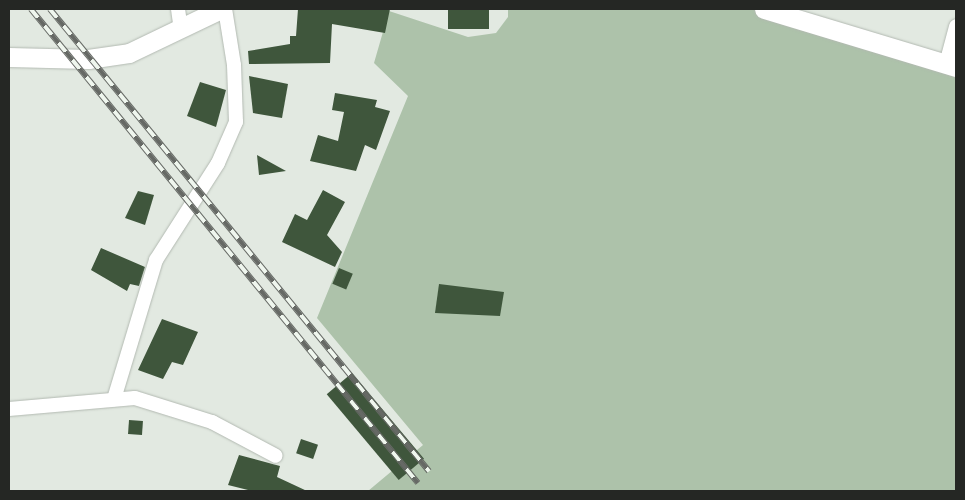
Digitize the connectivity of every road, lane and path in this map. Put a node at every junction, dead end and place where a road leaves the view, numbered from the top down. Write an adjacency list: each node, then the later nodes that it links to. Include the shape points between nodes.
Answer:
1 (178, 9): 5 (street)
2 (223, 9): 5 (street); 8 (street, via 234,65 236,122 218,163 156,260)
3 (764, 9): 7 (street)
4 (956, 26): 7 (street)
5 (181, 30): 6 (street, via 129,53 88,60)
6 (9, 57)
7 (951, 65)
8 (114, 399): 9 (street); 10 (street, via 135,398 178,408)
9 (9, 409)
10 (276, 456)

